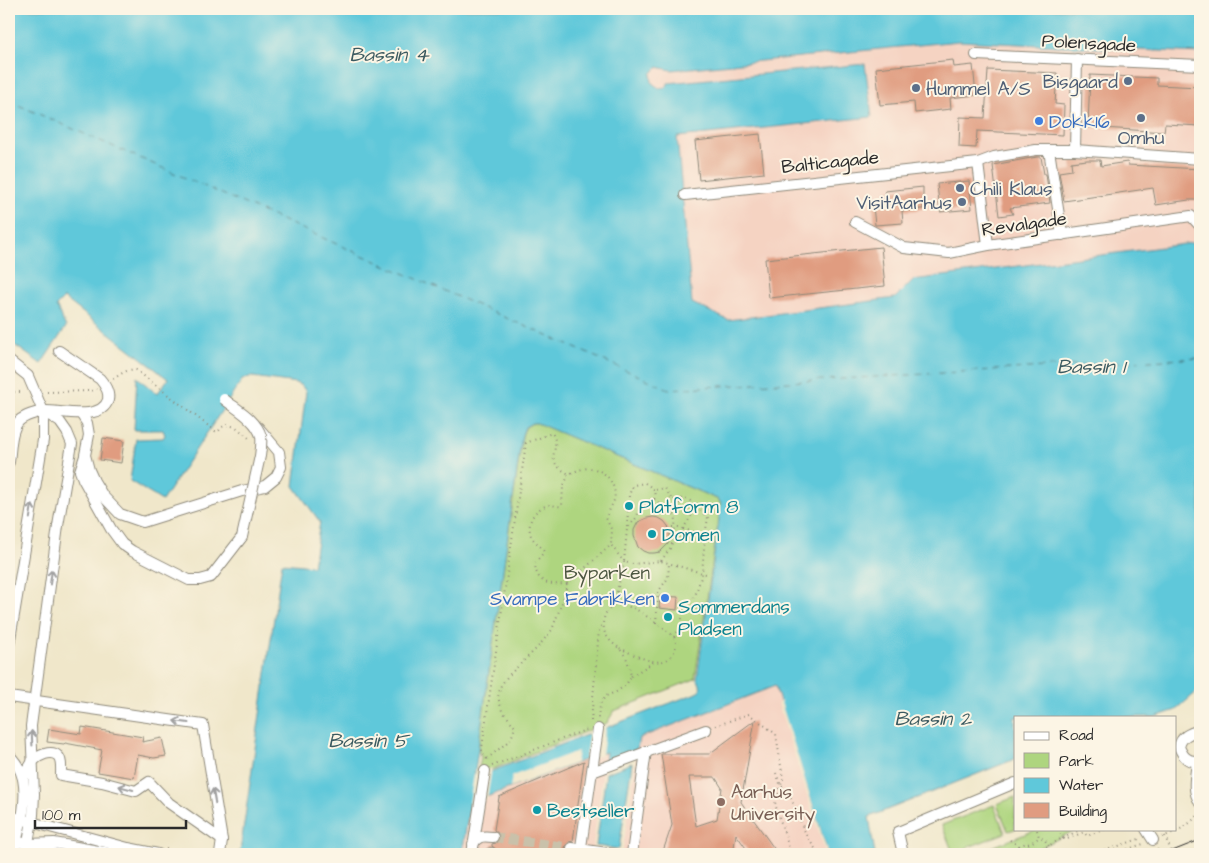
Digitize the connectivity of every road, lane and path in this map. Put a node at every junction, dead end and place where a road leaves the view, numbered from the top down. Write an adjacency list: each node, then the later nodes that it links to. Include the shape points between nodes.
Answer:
1 (976, 55): 2 (street, Polensgade)
2 (1077, 59): 3 (street, Polensgade); 5 (street)
3 (1200, 65)
4 (1049, 150): 5 (street, Balticagade); 7 (street, Balticagade, via 994,157); 11 (street)
5 (1074, 150): 6 (street, Balticagade)
6 (1200, 159)
7 (978, 163): 8 (street, Balticagade); 12 (street)
8 (685, 195)
9 (856, 222): 12 (street, Revalgade, via 904,248 949,253)
10 (1200, 226): 11 (street, Revalgade, via 1191,216)
11 (1062, 234): 12 (street, Revalgade)
12 (988, 245)
13 (59, 351): 15 (street)
14 (9, 361): 17 (street, via 28,376)
15 (105, 385): 17 (path, via 90,391); 19 (street, via 108,393 106,403 100,409); 20 (path, via 128,370 136,370 216,431 228,424)
16 (9, 392): 17 (path)
17 (35, 392): 18 (street)
18 (43, 411): 19 (street); 22 (street, via 20,420 15,427); 49 (street, one-way to 18, via 42,440); 54 (street, one-way to 18, via 72,444 60,422)
19 (82, 414): 21 (street, via 89,435)
20 (250, 438)
21 (85, 455): 25 (street); 31 (street, via 80,471)
22 (9, 462)
23 (569, 474): 38 (path, via 589,468 601,471 611,480 614,498 606,518 612,531); 44 (path, via 563,487 562,506 550,505 535,512 529,528 544,552 535,563 536,572 543,581 553,585); 44 (path, via 559,469 553,460 555,438 552,433 526,443 482,748 486,759 511,739 514,727 502,711 498,697 501,685 552,630)
24 (655, 490): 26 (path); 28 (path, via 665,488); 35 (path, via 645,483 633,485)
25 (103, 496): 31 (street); 31 (street, bridge, via 120,514 143,522 242,491 265,486 276,477 281,466 279,452 253,421 224,399 250,419 262,443 260,456 242,537 211,577 189,580 132,551 122,544)
26 (654, 499): 30 (path); 35 (path, via 640,506 637,517)
27 (681, 499): 28 (path); 29 (path, via 687,498); 32 (path)
28 (672, 500): 30 (path)
29 (697, 507): 36 (path); 37 (path, via 708,518)
30 (666, 508): 32 (path)
31 (100, 510)
32 (676, 517): 34 (path)
33 (668, 527): 34 (path)
34 (675, 527): 36 (path); 39 (path, via 671,547)
35 (626, 529): 40 (path)
36 (683, 529): 37 (path)
37 (705, 535): 42 (path)
38 (611, 545): 40 (path); 44 (path)
39 (661, 561): 40 (path); 41 (path)
40 (624, 562): 45 (path)
41 (670, 563): 42 (path); 47 (path, via 668,578 658,592)
42 (702, 574): 43 (path); 48 (path, via 695,596 682,610 681,626)
43 (709, 576)
44 (567, 584)
45 (614, 604): 46 (path, via 605,614); 47 (path, via 634,608)
46 (603, 623): 50 (path, via 605,634); 62 (path, via 590,728)
47 (656, 623): 48 (path)
48 (674, 637): 51 (path, via 675,650 671,658)
49 (9, 646)
50 (619, 648): 51 (path); 52 (path, via 626,657)
51 (654, 662): 52 (path)
52 (631, 676): 55 (path, via 626,685 601,702)
53 (9, 697): 54 (street)
54 (34, 701): 61 (street, one-way to 54, via 31,726); 81 (street, one-way to 54, via 203,725)
55 (598, 730): 63 (street)
56 (706, 730): 58 (street); 67 (path, via 749,714 776,734 783,779)
57 (1200, 730): 60 (street, via 1182,739 1179,747 1191,762)
58 (646, 751): 63 (street); 97 (street)
59 (9, 755): 65 (street)
60 (1199, 760): 68 (street, via 1195,795)
61 (33, 762): 65 (street); 71 (street); 81 (street, one-way to 61, via 169,803 149,782 136,791 61,775 60,761 54,753 41,755)
62 (485, 770): 89 (street)
63 (592, 772): 90 (street)
64 (776, 773): 67 (path)
65 (23, 778): 70 (street)
66 (1014, 783): 100 (street, via 898,832)
67 (780, 786): 98 (path, via 775,804); 99 (path, via 788,791 807,837)
68 (1200, 802)
69 (9, 816): 70 (street)
70 (22, 819): 71 (street); 85 (street)
71 (33, 822): 88 (street); 94 (street)
72 (1037, 830): 77 (path)
73 (1059, 830): 79 (path)
74 (1102, 830): 79 (path, via 1087,836 1084,832)
75 (1147, 830): 84 (street)
76 (1076, 831): 79 (path)
77 (1038, 836): 86 (path, via 1036,840); 87 (path)
78 (1165, 836): 104 (path)
79 (1063, 838): 87 (path)
80 (1139, 839): 103 (path)
81 (222, 840): 95 (street)
82 (493, 840): 89 (street, via 482,836 475,840)
83 (1010, 840): 86 (path)
84 (1153, 840)
85 (12, 841): 88 (street); 91 (street)
86 (1019, 846): 101 (path)
87 (1049, 846): 102 (path)
88 (27, 849): 92 (street); 93 (street, via 54,842)
89 (473, 849)
90 (578, 851): 96 (street)
91 (14, 854)
92 (56, 854)
93 (115, 854)
94 (158, 854)
95 (220, 854)
96 (614, 854)
97 (632, 854)
98 (791, 854)
99 (819, 854)
100 (903, 854)
101 (1020, 854)
102 (1033, 854)
103 (1095, 854)
104 (1172, 854)

